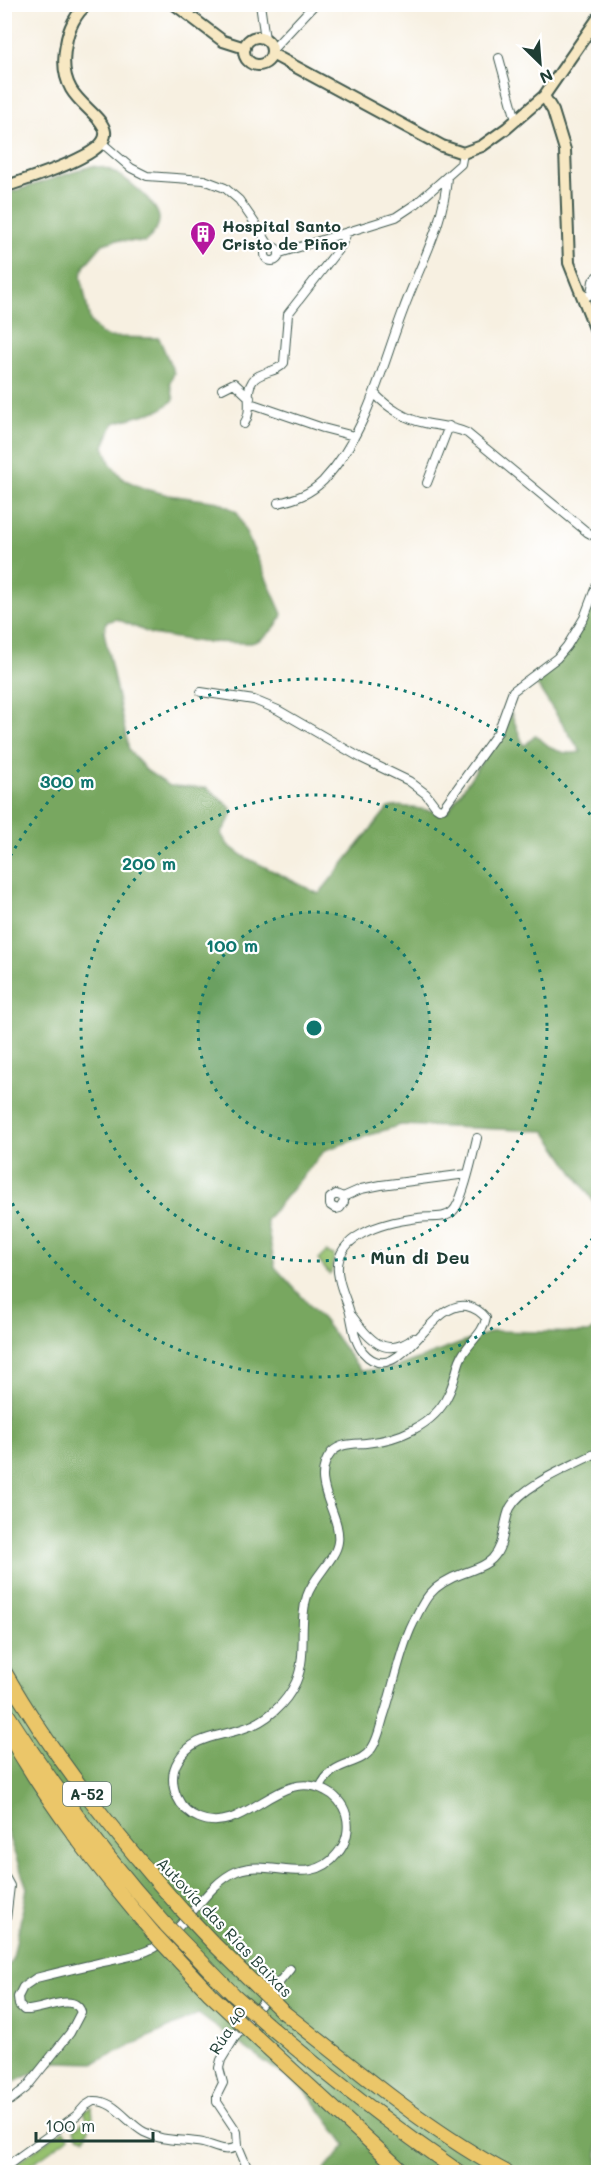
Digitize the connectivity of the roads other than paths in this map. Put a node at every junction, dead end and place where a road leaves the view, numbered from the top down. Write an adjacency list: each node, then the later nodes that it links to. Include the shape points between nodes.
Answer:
1 (88, 4): 12 (street, via 66,40 64,63 71,89 104,127)
2 (174, 4): 7 (street, via 223,41)
3 (260, 4): 6 (street)
4 (315, 4): 8 (street)
5 (598, 18): 10 (street)
6 (265, 39): 7 (street, via 253,39); 8 (street)
7 (245, 48): 8 (street, via 246,57 258,65 267,62)
8 (272, 52): 13 (street, via 442,146)
9 (499, 58): 11 (street)
10 (544, 96): 11 (street); 20 (street, via 564,144 567,254)
11 (516, 120): 13 (street, via 482,146)
12 (102, 143): 15 (street, via 82,157); 17 (street, via 147,176 204,180 231,192)
13 (463, 153): 14 (street, via 461,165)
14 (447, 177): 16 (street, via 405,212); 23 (street, via 439,226 405,306)
15 (4, 187)
16 (347, 233): 18 (street); 24 (street, via 288,314 283,365 254,379 250,384)
17 (270, 248): 18 (street); 18 (street, via 265,254 268,260 277,260)
18 (280, 254)
19 (598, 276): 20 (street, via 591,294)
20 (584, 298): 21 (street)
21 (598, 336)
22 (222, 389): 24 (street, via 234,383)
23 (375, 394): 26 (street, via 388,406 420,422); 27 (street)
24 (250, 401): 25 (street); 27 (street)
25 (244, 424)
26 (449, 426): 28 (street); 30 (street, via 470,435)
27 (354, 436): 29 (street, via 317,487)
28 (427, 483)
29 (279, 502)
30 (598, 538)
31 (598, 581): 32 (street, via 584,618 567,646 513,691 498,732 444,808 439,809 409,780 361,758 278,710 254,700)
32 (201, 692)
33 (477, 1138): 34 (street)
34 (467, 1174): 35 (street); 36 (street)
35 (445, 1177): 36 (street); 37 (street, via 381,1185)
36 (462, 1190): 38 (street, via 455,1209 446,1216 388,1223 347,1244 340,1255 338,1272)
37 (343, 1197)
38 (350, 1312): 40 (street, via 370,1340); 41 (street, via 363,1351)
39 (425, 1330): 40 (street, via 402,1345); 41 (street, via 400,1356); 46 (street, via 455,1306 476,1309 486,1318 485,1325 464,1351 446,1400 425,1422 397,1437 336,1448 329,1456 323,1476 338,1545 307,1595 296,1682 283,1702 260,1722 193,1743 178,1760 173,1774 175,1792 182,1805 193,1815 212,1821 237,1816 294,1786)
40 (382, 1347): 41 (street, via 384,1355)
41 (379, 1360)
42 (598, 1452): 46 (street, via 517,1499 508,1513 500,1548 492,1560 443,1581 431,1591 404,1646 373,1746 365,1756 332,1770)
43 (4, 1671): 56 (highway, Autovía das Rías Baixas / A-52, bridge, via 46,1738 132,1853 220,1951 282,2011 399,2103)
44 (4, 1708): 55 (highway, A-52, bridge, via 77,1818 124,1878 234,1995 349,2093)
45 (4, 1726): 54 (highway, bridge, via 75,1838 153,1933 210,1994)
46 (320, 1788): 50 (street, via 337,1799 346,1817 346,1838 324,1866 306,1871 250,1868 231,1874 210,1891 172,1934 151,1949 36,1978 23,1987 18,2001 24,2010 66,2002 74,2003 81,2012 70,2033 26,2088)
47 (4, 1875): 48 (street, via 10,1886)
48 (4, 1936)
49 (290, 1969): 51 (street, Rúa 40, via 221,2060 222,2083 217,2102 237,2132)
50 (4, 2105)
51 (238, 2146): 52 (street, via 228,2150 201,2142 164,2140 135,2127 104,2102 93,2101); 53 (street, Rúa 40)
52 (4, 2168)
53 (249, 2172)
54 (403, 2172)
55 (459, 2172)
56 (506, 2172)

